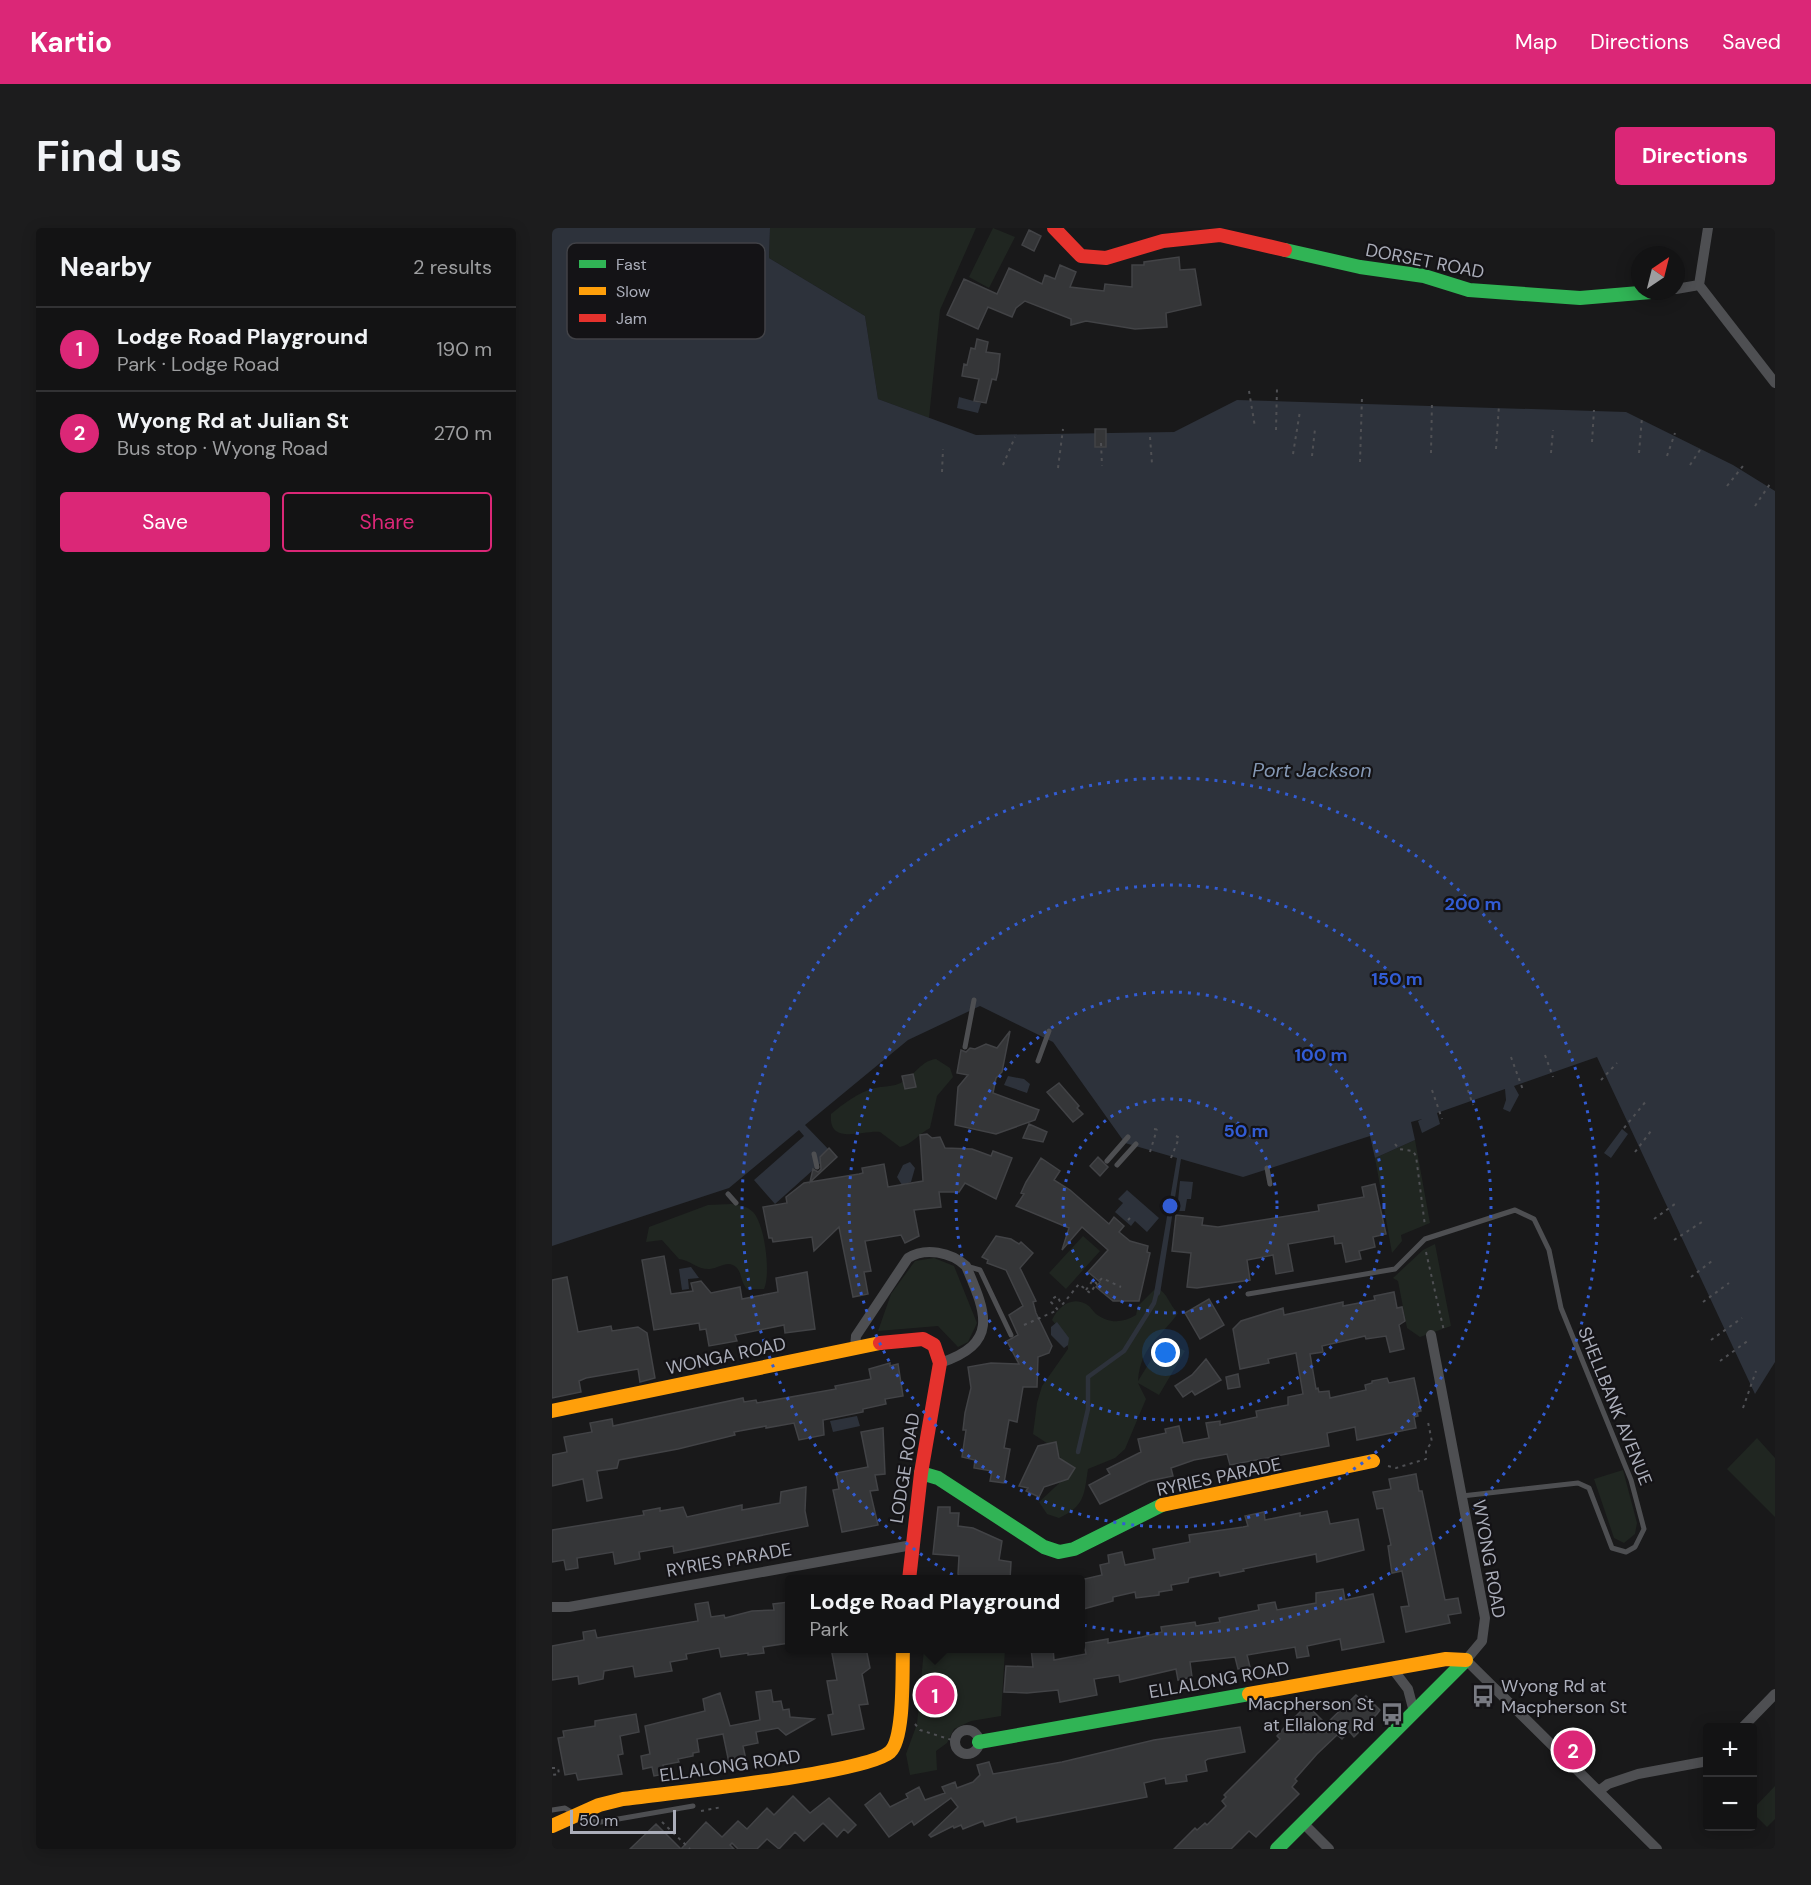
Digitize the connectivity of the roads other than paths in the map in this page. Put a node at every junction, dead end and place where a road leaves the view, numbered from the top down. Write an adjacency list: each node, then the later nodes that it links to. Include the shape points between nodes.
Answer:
1 (1054, 228): 5 (street, DORSET ROAD, via 1082,256 1106,258 1163,242 1220,235 1360,267 1424,276 1469,290 1580,298)
2 (1708, 228): 3 (street)
3 (1699, 285): 4 (street); 6 (street)
4 (1685, 287)
5 (1631, 294)
6 (1775, 383)
7 (974, 1000): 9 (lane)
8 (1049, 1031): 10 (lane)
9 (965, 1047)
10 (1038, 1061)
11 (1128, 1137): 14 (lane)
12 (1136, 1144): 15 (lane)
13 (814, 1154): 16 (lane)
14 (1107, 1161)
15 (1118, 1165)
16 (817, 1167)
17 (1267, 1168): 18 (lane)
18 (1270, 1184)
19 (728, 1194): 20 (lane)
20 (736, 1203)
21 (966, 1266): 23 (lane, via 980,1270); 25 (street, via 937,1252 908,1258 856,1336); 26 (street, via 982,1302 985,1325 973,1347)
22 (1248, 1294): 30 (lane, SHELLBANK AVENUE, via 1395,1269 1430,1237 1515,1210 1534,1219 1549,1251 1561,1308 1631,1480 1644,1529 1635,1547 1626,1552 1612,1548 1589,1488 1578,1483)
23 (1011, 1335)
24 (1431, 1335): 30 (street, WYONG ROAD)
25 (855, 1347): 26 (street, WONGA ROAD, via 923,1339 934,1345); 27 (street, WONGA ROAD)
26 (940, 1363): 29 (street, LODGE ROAD)
27 (552, 1411)
28 (1373, 1461): 29 (street, RYRIES PARADE, via 1165,1504 1074,1549 1059,1552 1044,1547 938,1478)
29 (921, 1473): 31 (street, LODGE ROAD)
30 (1462, 1496): 35 (street, WYONG ROAD, via 1485,1618 1482,1641)
31 (912, 1545): 32 (street, LODGE ROAD); 33 (street, RYRIES PARADE)
32 (909, 1575)
33 (552, 1607)
34 (903, 1653): 45 (street, ELLALONG ROAD, via 896,1737 890,1752 877,1759 623,1799)
35 (1466, 1660): 36 (street, ELLALONG ROAD, via 1446,1659); 38 (street); 42 (street)
36 (1392, 1668): 38 (street, via 1408,1689); 40 (street, ELLALONG ROAD)
37 (1775, 1694): 39 (street)
38 (1414, 1712): 46 (street)
39 (1747, 1723)
40 (979, 1742): 40 (street, ELLALONG ROAD, via 969,1731 962,1732 955,1741 957,1749 967,1754 977,1749)
41 (1703, 1762): 42 (street, via 1623,1778)
42 (1599, 1791): 50 (street)
43 (694, 1809): 45 (lane, ELLALONG ROAD, via 601,1822 586,1821)
44 (552, 1810): 45 (lane, ELLALONG ROAD, via 565,1808)
45 (576, 1814): 47 (street, ELLALONG ROAD)
46 (1303, 1823): 48 (street); 49 (street)
47 (552, 1826)
48 (1277, 1849)
49 (1329, 1849)
50 (1657, 1849)

